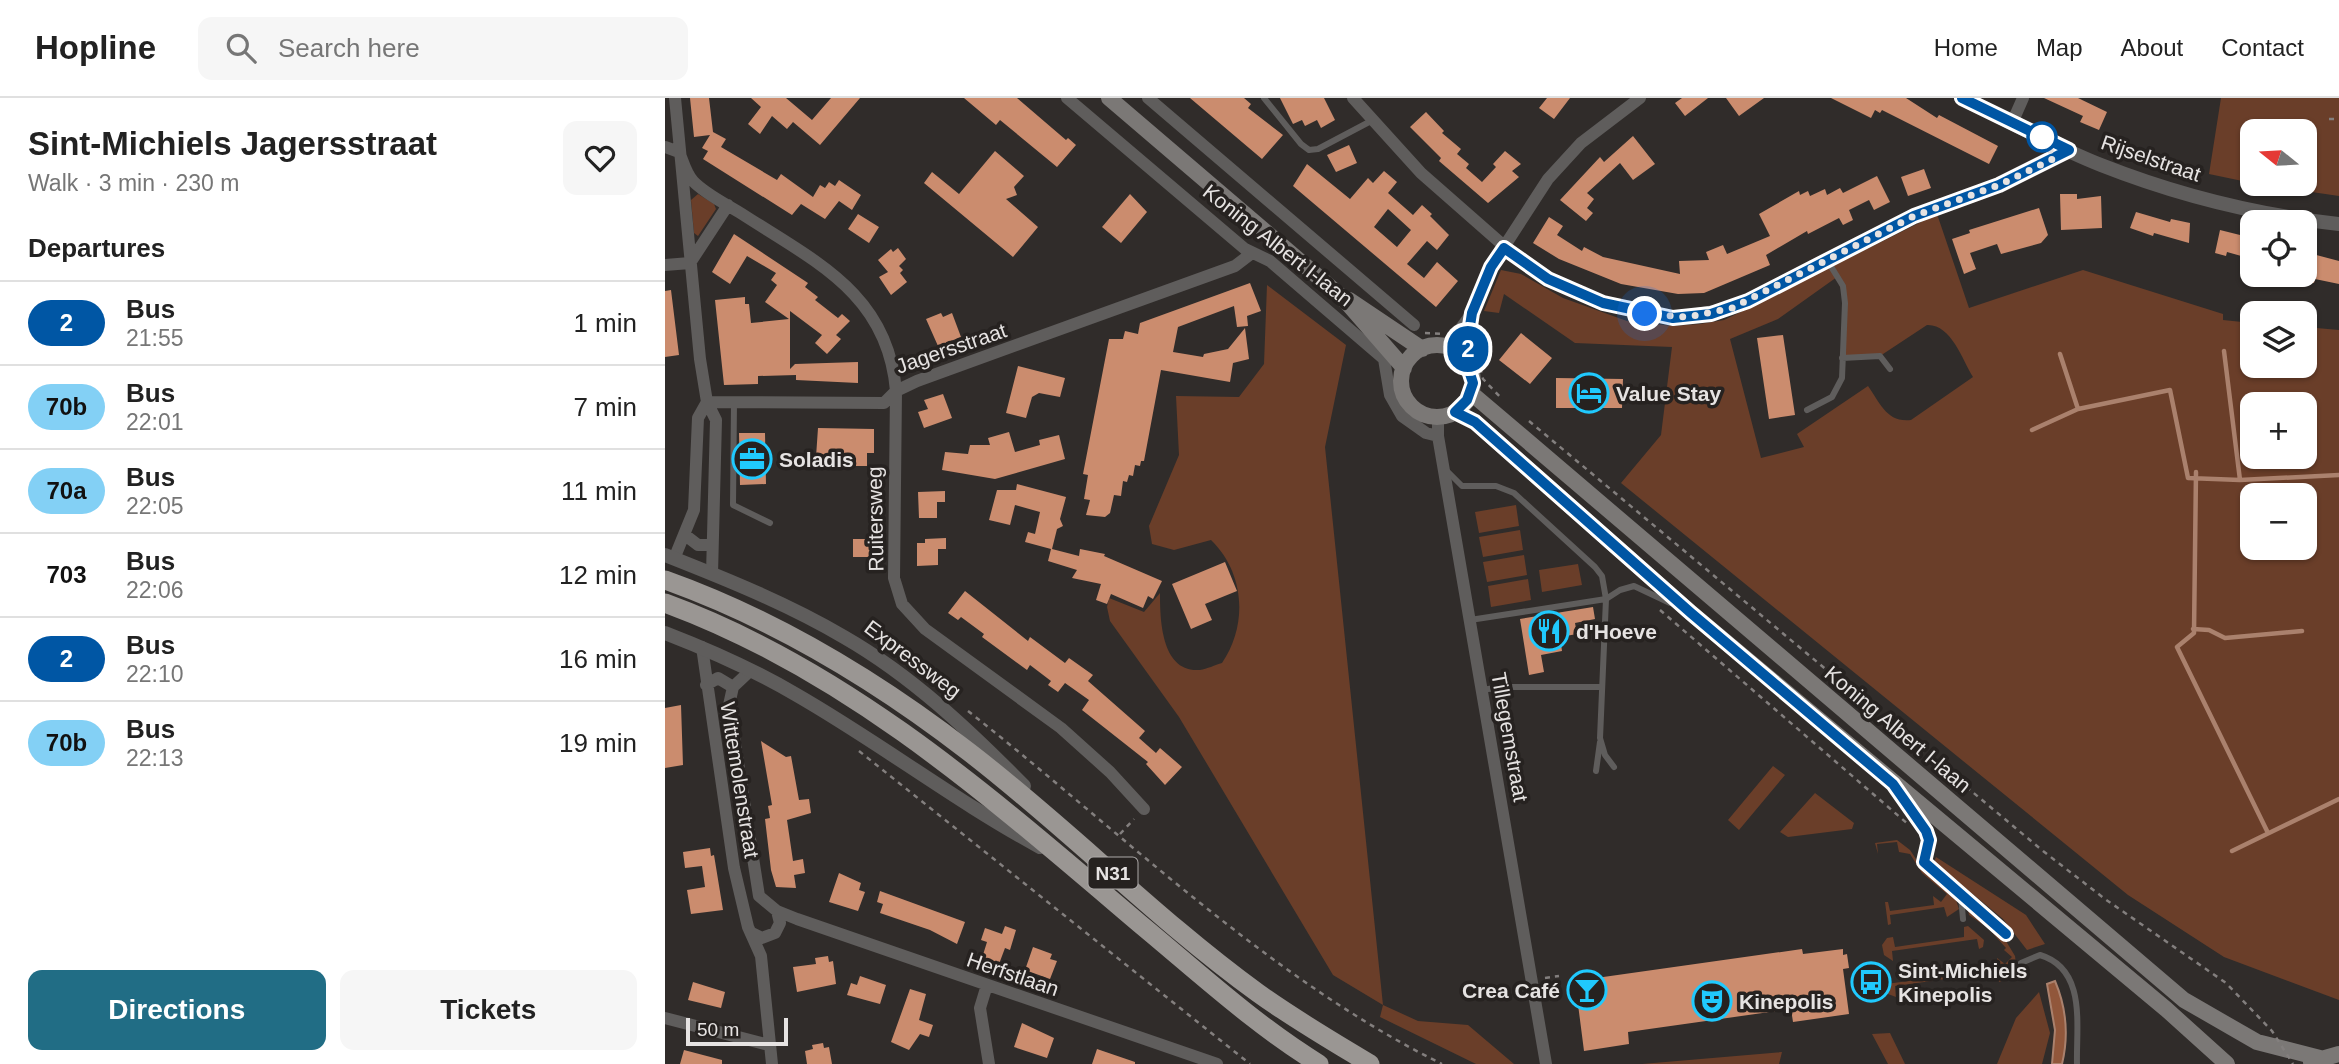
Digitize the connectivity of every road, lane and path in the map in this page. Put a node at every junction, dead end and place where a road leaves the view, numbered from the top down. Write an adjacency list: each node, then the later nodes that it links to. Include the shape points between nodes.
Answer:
1 (675, 98): 16 (street)
2 (1067, 98): 20 (street, Koning Albert I-laan)
3 (1109, 98): 25 (main road, Koning Albert I-laan)
4 (1148, 98): 24 (street, Koning Albert I-laan)
5 (1264, 98): 12 (lane, via 1309,150)
6 (1353, 98): 12 (street)
7 (1640, 98): 19 (street, via 1559,164)
8 (1962, 98): 13 (street, Rijselstraat)
9 (2024, 98): 13 (street)
10 (2329, 119): 11 (path)
11 (2339, 119)
12 (1371, 121): 19 (street)
13 (2012, 123): 15 (street, Rijselstraat)
14 (665, 148): 16 (street)
15 (2069, 150): 18 (street, Rijselstraat, via 2209,200); 21 (street, via 1999,185 1914,216)
16 (679, 152): 17 (street, Jagersstraat, via 691,180); 22 (street)
17 (728, 205): 22 (street); 34 (street, Jagersstraat, via 836,276 861,300 890,349)
18 (2339, 224)
19 (1504, 248): 21 (street, via 1576,293 1673,318 1732,308); 26 (street)
20 (1252, 253): 34 (street, Jagersstraat, via 1235,266); 43 (street, Koning Albert I-laan, via 1270,261 1384,359 1395,406 1412,425)
21 (1827, 260): 31 (lane, via 1843,286)
22 (690, 263): 23 (street); 36 (street)
23 (665, 265)
24 (1369, 287): 25 (street); 27 (street, Koning Albert I-laan)
25 (1350, 304): 29 (main road, Koning Albert I-laan); 32 (main road, Koning Albert I-laan)
26 (1472, 313): 28 (street); 30 (street)
27 (1414, 325): 28 (path)
28 (1451, 342): 29 (main road); 30 (main road)
29 (1422, 349): 32 (main road)
30 (1467, 352): 35 (main road); 38 (path, via 1477,354 1483,379)
31 (1842, 358): 33 (lane, via 1880,356); 39 (lane, via 1842,378 1832,397)
32 (1404, 368): 42 (main road, via 1405,398 1419,412)
33 (1890, 369)
34 (896, 391): 37 (street, via 884,403); 71 (street, Ruitersweg, via 894,578 902,604 925,629 1061,727)
35 (1471, 393): 40 (main road); 92 (main road, Koning Albert I-laan, via 2184,1000 2257,1042)
36 (707, 402): 37 (street); 48 (street, via 698,418 694,510); 49 (street, via 716,420)
37 (734, 402): 47 (lane, via 733,505)
38 (1512, 407)
39 (1807, 410)
40 (1455, 412): 42 (main road); 56 (main road, via 1475,422)
41 (1522, 416): 103 (path, bridge, via 2043,851 2226,983 2272,1031)
42 (1438, 417): 43 (street, Tillegemstraat)
43 (1439, 436): 44 (street, Tillegemstraat)
44 (1444, 468): 45 (lane); 46 (street, Tillegemstraat)
45 (1462, 486): 46 (lane); 53 (lane, via 1496,486 1514,493 1595,567)
46 (1450, 499): 57 (street, Tillegemstraat)
47 (771, 523)
48 (685, 536): 49 (street, via 698,545); 50 (street)
49 (711, 545): 51 (street)
50 (670, 557): 51 (street, Expressweg)
51 (712, 574): 74 (street, Expressweg, via 844,637 893,669 955,719)
52 (665, 580): 74 (highway, Expressweg / N31, via 763,623 871,683 970,753)
53 (1607, 599): 56 (lane, via 1620,590 1641,587); 57 (lane); 63 (lane)
54 (665, 603): 75 (highway, N31, via 792,662 883,717 949,764)
55 (1654, 605): 72 (path)
56 (1691, 613): 70 (main road)
57 (1470, 620): 64 (street, Tillegemstraat)
58 (665, 633): 59 (street)
59 (702, 648): 60 (street); 61 (street, Wittemolenstraat)
60 (747, 674): 62 (street); 75 (street, via 794,693 962,802)
61 (706, 685): 62 (street, via 718,678); 78 (street, Wittemolenstraat, via 734,868)
62 (733, 687): 77 (street, Wittemolenstraat, via 729,705 753,863 759,896)
63 (1600, 687): 64 (lane); 66 (lane)
64 (1482, 690): 100 (street, Tillegemstraat)
65 (966, 709): 73 (path)
66 (1600, 738): 68 (lane); 69 (lane)
67 (852, 746): 96 (path)
68 (1614, 767)
69 (1596, 771)
70 (1893, 784): 76 (lane, via 1926,831 1929,840 1924,862); 102 (main road)
71 (1144, 809): 73 (path)
72 (1912, 827)
73 (1120, 834): 99 (path, via 1230,926 1334,1001 1372,1028)
74 (1094, 857): 98 (highway, Expressweg / N31, via 1257,992)
75 (1065, 861): 97 (highway, N31, via 1226,996)
76 (1961, 896): 80 (lane); 83 (lane)
77 (771, 908): 78 (street, via 755,907); 79 (street, Herfstlaan); 81 (street)
78 (748, 916): 82 (street)
79 (797, 919): 81 (street); 86 (street, Herfstlaan)
80 (1963, 919)
81 (774, 932): 82 (street, via 762,938); 84 (street)
82 (752, 933): 84 (street)
83 (2006, 934)
84 (761, 956): 90 (street)
85 (2021, 963): 101 (lane, via 2040,955 2065,970 2078,1016)
86 (987, 985): 94 (street, via 980,1008); 95 (street, Herfstlaan)
87 (1881, 987): 88 (path)
88 (1865, 989)
89 (665, 1018): 90 (street)
90 (769, 1045): 93 (street)
91 (2339, 1054): 92 (main road, Koning Albert I-laan)
92 (2313, 1061)
93 (772, 1064)
94 (989, 1064)
95 (1217, 1064)
96 (1250, 1064)
97 (1318, 1064)
98 (1370, 1064)
99 (1442, 1064)
100 (1546, 1064)
101 (2077, 1064)
102 (2227, 1064)
103 (2293, 1064)

